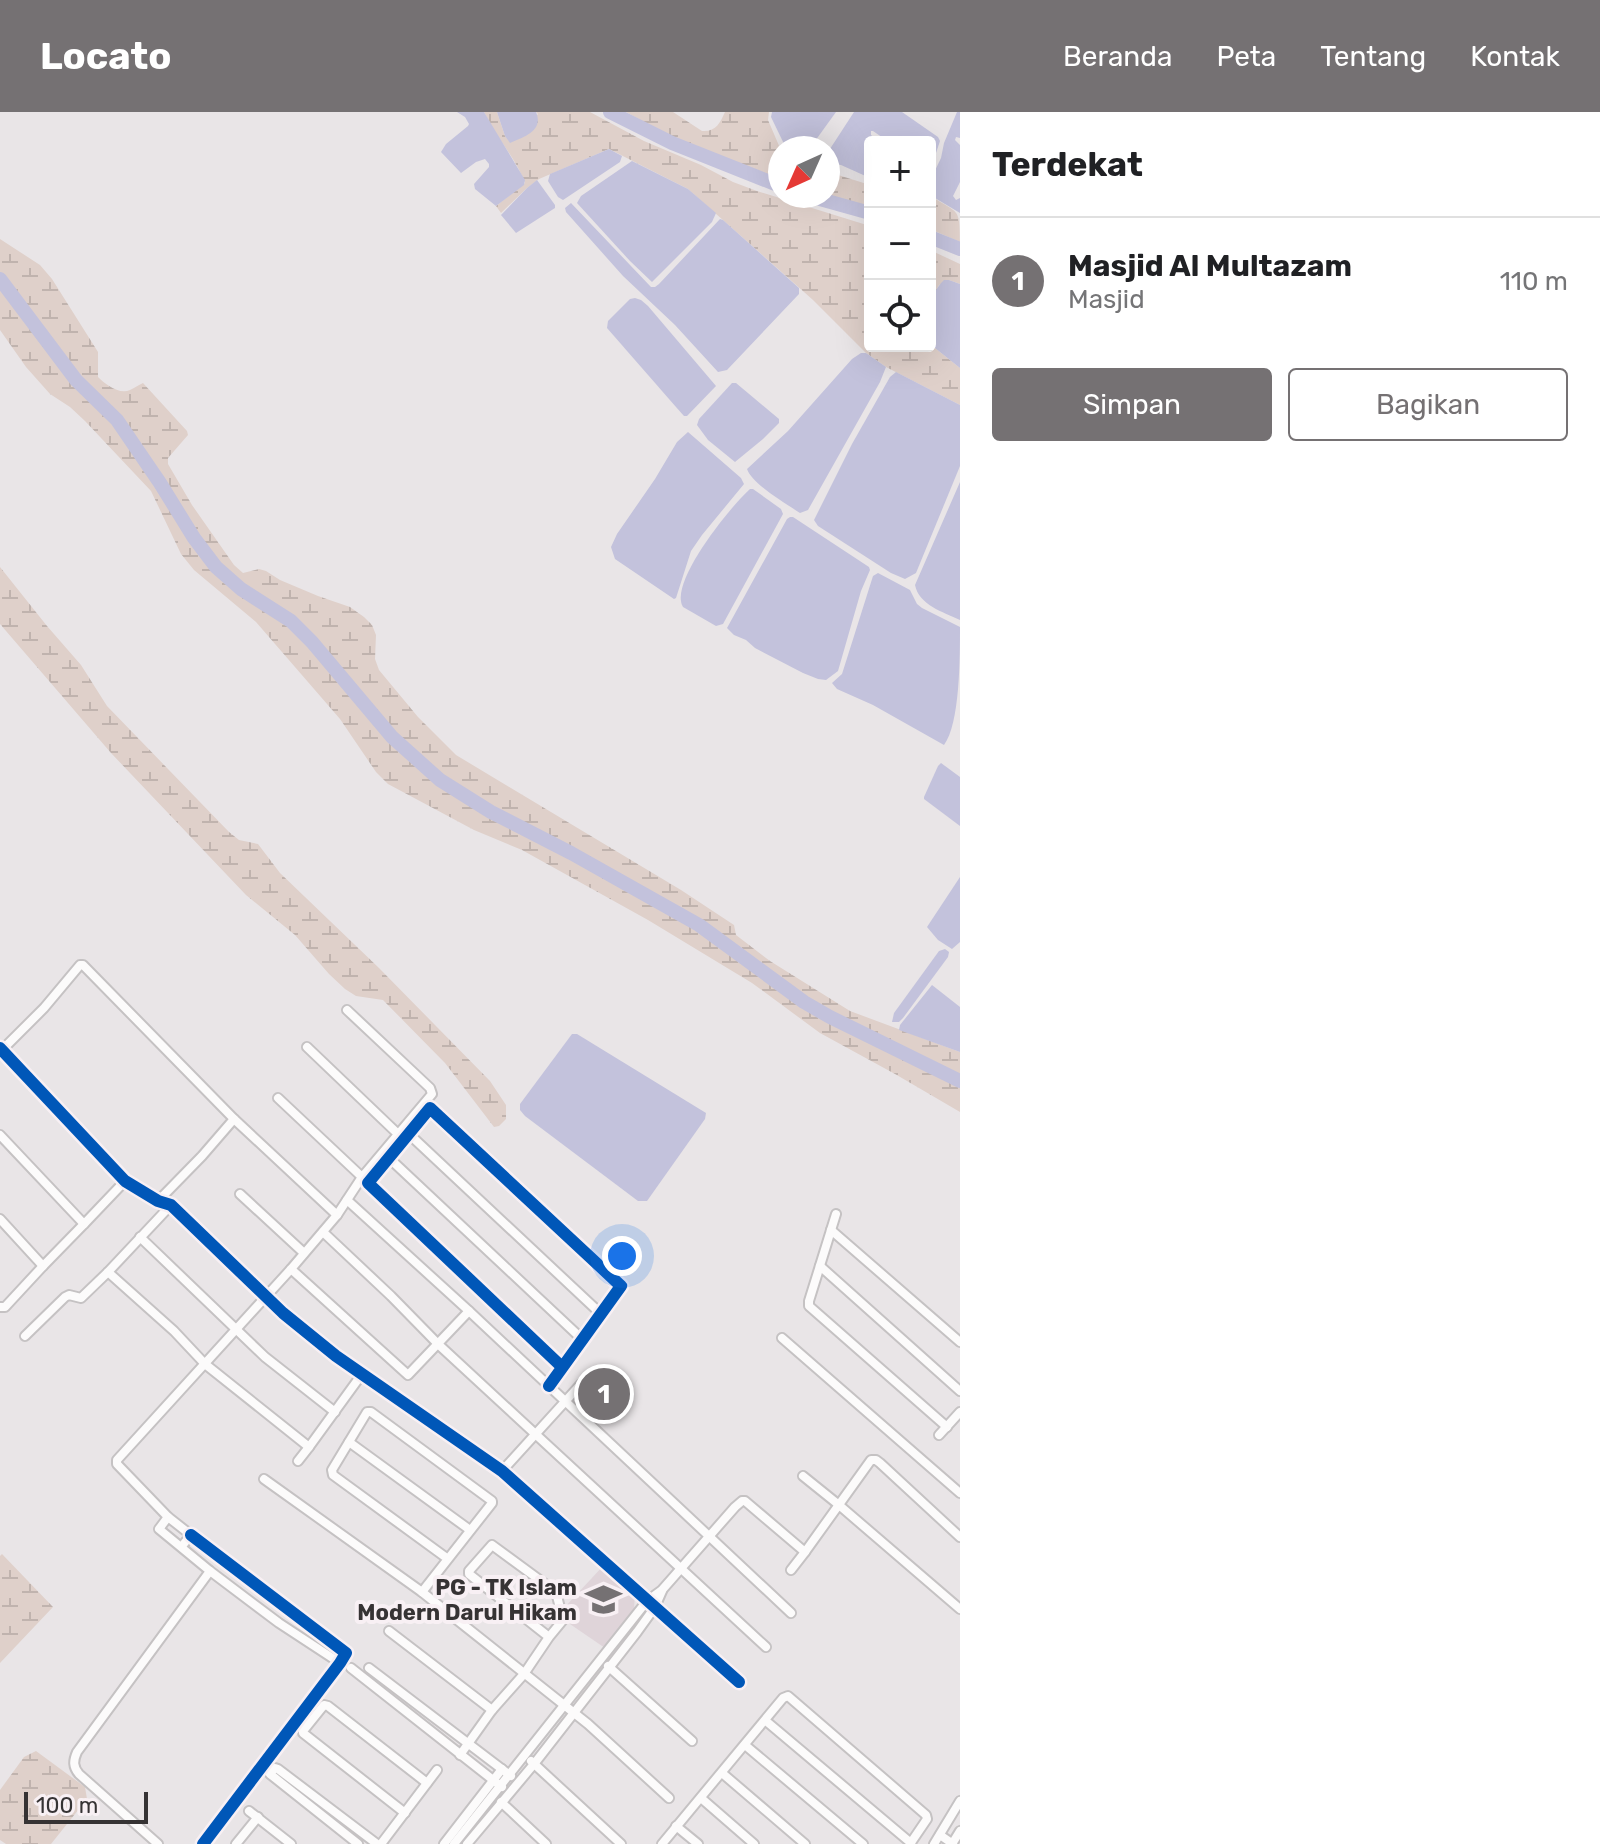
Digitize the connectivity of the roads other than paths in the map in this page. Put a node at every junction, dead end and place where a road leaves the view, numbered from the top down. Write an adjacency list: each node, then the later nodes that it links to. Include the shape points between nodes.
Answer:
1 (347, 1010): 6 (street, via 430,1088 432,1094)
2 (307, 1047): 6 (street)
3 (1, 1049): 5 (street, via 83,965); 11 (street)
4 (278, 1098): 10 (street)
5 (234, 1119): 14 (street); 17 (street)
6 (398, 1134): 10 (street)
7 (409, 1134): 9 (street); 31 (street); 31 (street, via 430,1108 621,1286)
8 (0, 1135): 19 (street)
9 (389, 1158): 35 (street); 39 (street, via 368,1183)
10 (362, 1177): 13 (street)
11 (125, 1181): 14 (street); 19 (street)
12 (240, 1194): 23 (street)
13 (347, 1200): 17 (street); 30 (street)
14 (158, 1201): 15 (street)
15 (171, 1205): 22 (street); 28 (street)
16 (836, 1214): 20 (street)
17 (337, 1215): 21 (street)
18 (0, 1219): 24 (street)
19 (84, 1224): 24 (street)
20 (831, 1230): 25 (street); 36 (street)
21 (323, 1232): 23 (street); 37 (street)
22 (140, 1237): 27 (street); 32 (street)
23 (304, 1253): 26 (street)
24 (43, 1266): 29 (street)
25 (820, 1266): 43 (street); 47 (street, via 809,1306)
26 (291, 1269): 28 (street); 37 (street, via 406,1374)
27 (108, 1272): 33 (street, via 81,1298 65,1297); 38 (street)
28 (267, 1296): 32 (street); 40 (street)
29 (0, 1307)
30 (469, 1311): 37 (street); 42 (street)
31 (600, 1313): 35 (street)
32 (236, 1330): 38 (street); 45 (street)
33 (25, 1336)
34 (782, 1338): 56 (street)
35 (582, 1339): 39 (street)
36 (960, 1342)
37 (439, 1345): 48 (street)
38 (205, 1364): 51 (street); 58 (street, via 117,1463)
39 (562, 1367): 42 (street)
40 (362, 1374): 45 (street); 53 (street)
41 (581, 1384): 44 (street)
42 (549, 1386): 44 (street)
43 (960, 1391)
44 (565, 1401): 48 (street); 60 (street)
45 (335, 1412): 51 (street)
46 (960, 1412): 47 (street)
47 (947, 1427): 49 (street)
48 (535, 1433): 53 (street); 65 (street)
49 (939, 1435)
50 (349, 1442): 59 (street); 59 (street, via 371,1412 491,1499); 64 (street, via 333,1475)
51 (309, 1447): 52 (street)
52 (298, 1461)
53 (502, 1471): 69 (street)
54 (803, 1476): 57 (street)
55 (264, 1479): 68 (street)
56 (958, 1488)
57 (839, 1505): 61 (street, via 876,1460); 63 (street); 70 (street)
58 (164, 1521): 62 (street); 62 (street, via 159,1529)
59 (470, 1530): 64 (street)
60 (709, 1536): 63 (street, via 745,1501); 65 (street); 71 (street)
61 (960, 1537)
62 (186, 1541): 67 (street); 76 (street, via 346,1653)
63 (805, 1552): 66 (street)
64 (448, 1559): 68 (street)
65 (680, 1567): 69 (street); 74 (street)
66 (791, 1570)
67 (210, 1571): 76 (street); 109 (street, via 74,1759 79,1774)
68 (422, 1592): 80 (street)
69 (651, 1604): 75 (street); 79 (street); 81 (street)
70 (960, 1609)
71 (791, 1613)
72 (389, 1631): 83 (street)
73 (549, 1637): 73 (street, via 563,1620 556,1592 492,1545 469,1574); 80 (street)
74 (766, 1647)
75 (602, 1660): 79 (street); 82 (street)
76 (340, 1663): 110 (street)
77 (351, 1668): 86 (street)
78 (369, 1668): 86 (street)
79 (610, 1668): 84 (street); 87 (street)
80 (524, 1674): 82 (street); 83 (street)
81 (739, 1682)
82 (564, 1704): 84 (street); 90 (street)
83 (492, 1710): 89 (street)
84 (573, 1712): 91 (street); 99 (street)
85 (766, 1721): 88 (street); 125 (street); 125 (street, via 788,1696 926,1815)
86 (432, 1724): 89 (street); 89 (street)
87 (692, 1741)
88 (745, 1745): 94 (street); 124 (street)
89 (464, 1749): 93 (street); 97 (street)
90 (524, 1756): 91 (street); 93 (street)
91 (534, 1764): 95 (street); 119 (street)
92 (437, 1770): 96 (street)
93 (505, 1772): 95 (street); 97 (street)
94 (722, 1773): 100 (street); 123 (street)
95 (518, 1782): 98 (street)
96 (427, 1783): 104 (street); 104 (street, via 328,1706 303,1731)
97 (497, 1783): 98 (street); 115 (street); 116 (street)
98 (509, 1793): 102 (street)
99 (669, 1798)
100 (701, 1798): 106 (street); 122 (street)
101 (960, 1801): 108 (street)
102 (501, 1802): 117 (street); 118 (street)
103 (249, 1811): 105 (street)
104 (405, 1813): 114 (street)
105 (258, 1817): 111 (street); 112 (street)
106 (676, 1826): 120 (street); 121 (street)
107 (960, 1831): 127 (street)
108 (940, 1835): 126 (street); 127 (street)
109 (158, 1844)
110 (203, 1844)
111 (236, 1844)
112 (291, 1844)
113 (358, 1844): 114 (street, via 271,1776 275,1768)
114 (379, 1844)
115 (444, 1844)
116 (454, 1844)
117 (467, 1844)
118 (546, 1844)
119 (621, 1844)
120 (662, 1844)
121 (698, 1844)
122 (754, 1844)
123 (805, 1844)
124 (863, 1844)
125 (911, 1844)
126 (934, 1844)
127 (952, 1844)

